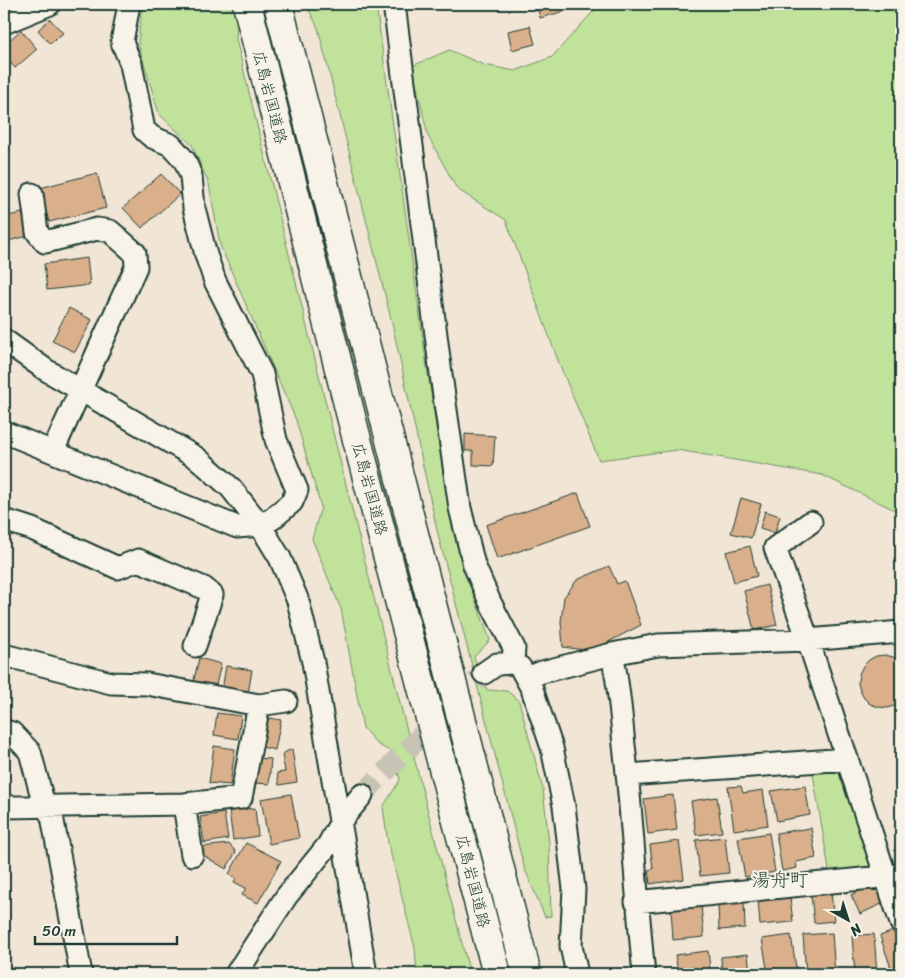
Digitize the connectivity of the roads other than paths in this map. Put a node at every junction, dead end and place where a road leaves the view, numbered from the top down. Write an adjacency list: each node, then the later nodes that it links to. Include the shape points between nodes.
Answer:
1 (50, 4): 6 (street)
2 (129, 4): 14 (street, via 122,42 132,64 144,130 171,145 185,161 214,280 262,374 276,440 297,490 292,502)
3 (394, 4): 20 (street, via 460,508 474,565 514,648)
4 (279, 9): 40 (highway, 広島岩国道路)
5 (249, 12): 39 (highway, 広島岩国道路)
6 (4, 22)
7 (32, 194): 9 (street, via 37,232 45,242 96,229 110,231 135,253 136,267)
8 (4, 340): 9 (street)
9 (80, 390): 11 (street); 14 (street, via 197,458 231,488)
10 (4, 432): 11 (street)
11 (53, 451): 14 (street, via 237,527)
12 (4, 520): 17 (street, via 32,529 118,568 138,560 204,588 212,595)
13 (811, 522): 16 (street, via 775,548)
14 (260, 525): 31 (street, via 280,558 298,601 313,662)
15 (901, 632): 16 (street)
16 (808, 640): 18 (street, via 658,645); 25 (street)
17 (196, 646)
18 (612, 654): 20 (street, via 542,672); 26 (street)
19 (4, 655): 23 (street, via 111,683 147,684)
20 (520, 670): 21 (street, via 497,664); 41 (street, via 552,748 564,806 574,889 570,946)
21 (484, 673)
22 (286, 701): 23 (street)
23 (259, 705): 28 (street, via 242,798)
24 (4, 730): 29 (street, via 12,733 30,752)
25 (847, 758): 26 (street); 33 (street)
26 (628, 775): 34 (street)
27 (362, 795): 31 (street)
28 (184, 804): 29 (street); 32 (street)
29 (44, 805): 30 (street); 36 (street, via 52,816)
30 (4, 807)
31 (340, 823): 37 (street, via 328,845 286,897); 38 (street)
32 (192, 855)
33 (894, 876): 34 (street); 35 (street)
34 (636, 902): 42 (street)
35 (901, 923)
36 (81, 974)
37 (236, 974)
38 (366, 974)
39 (497, 974)
40 (527, 974)
41 (577, 974)
42 (644, 974)

